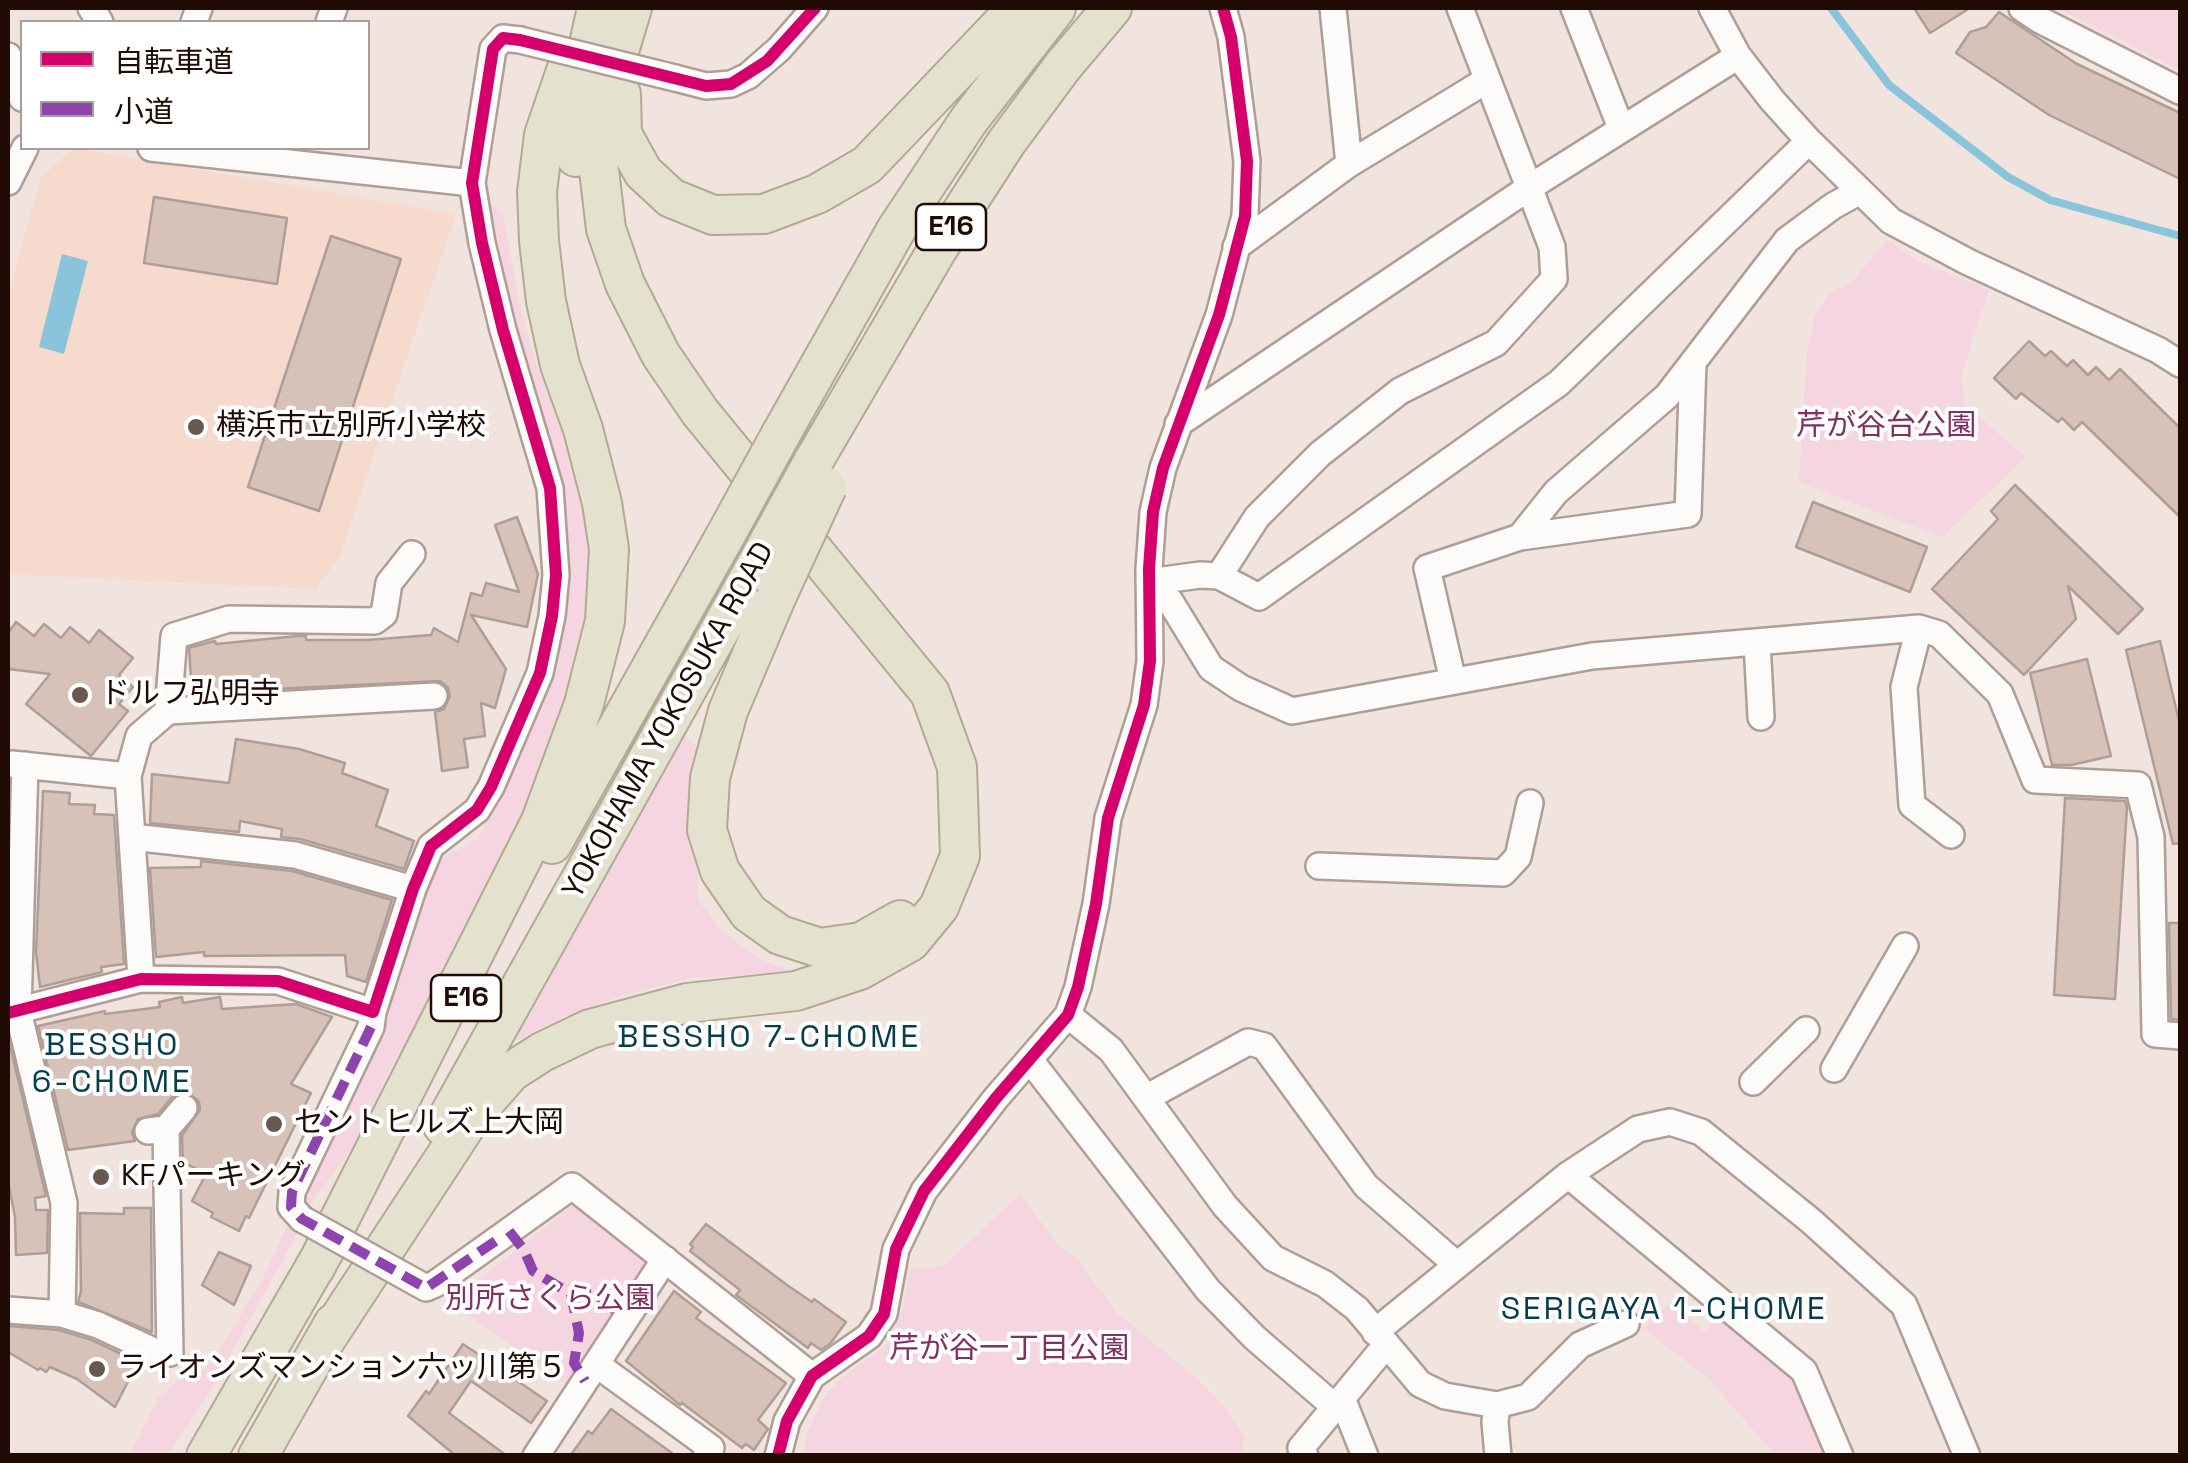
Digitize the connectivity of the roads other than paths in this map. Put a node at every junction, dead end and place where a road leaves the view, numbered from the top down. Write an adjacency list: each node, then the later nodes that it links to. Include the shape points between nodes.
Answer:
1 (815, 8): 23 (street, bridge, via 779,49 731,84 706,86 503,38 493,49)
2 (1018, 8): 10 (highway, via 867,165 764,214 713,215 671,198 643,172 622,134)
3 (1056, 8): 65 (highway, YOKOHAMA YOKOSUKA ROAD / E16, bridge, via 969,120 896,230)
4 (1112, 8): 34 (highway, YOKOHAMA YOKOSUKA ROAD / E16, bridge, via 1006,143 936,250)
5 (1333, 8): 21 (street)
6 (1460, 8): 14 (street)
7 (1574, 8): 17 (street)
8 (1712, 8): 13 (street)
9 (2022, 8): 15 (street)
10 (613, 9): 34 (highway, via 579,89 575,141 582,229 604,298 681,423 902,685 934,751 943,844 908,916 861,942 820,948 764,924 720,871 707,830 710,778); 65 (highway, via 563,78 544,135 537,192 546,301 602,503 609,550 605,621 584,704 541,821); 70 (highway, via 598,162 606,228 625,284 700,412 930,693 957,767 960,856 939,907 910,942 860,970 796,991 687,1004 590,1029 510,1072 470,1119)
11 (1218, 9): 26 (street, via 1230,38 1247,161)
12 (8, 56): 16 (street)
13 (1738, 56): 17 (street); 18 (street)
14 (1486, 80): 21 (street); 24 (street)
15 (2180, 91)
16 (20, 92)
17 (1621, 128): 24 (street)
18 (1808, 141): 25 (street); 32 (street, via 1560,384 1260,597)
19 (21, 150): 22 (street)
20 (168, 150): 23 (street)
21 (1349, 164): 26 (street)
22 (8, 182)
23 (472, 183): 47 (street, via 503,330 550,488 556,575 540,673 504,758 478,810 431,846)
24 (1528, 189): 29 (street); 32 (street, via 1552,247 1554,279 1496,343 1400,391 1320,454 1257,517)
25 (1860, 192): 27 (street, via 1787,240); 28 (street, via 1892,221 1968,262)
26 (1236, 247): 29 (street, via 1219,316)
27 (1693, 362): 30 (street, via 1667,396 1556,492); 30 (street, via 1688,514)
28 (2180, 364)
29 (1178, 424): 33 (street, via 1153,512)
30 (1520, 538): 37 (street, via 1427,568)
31 (412, 554): 39 (street, via 389,582 384,614 375,621 229,619 174,636)
32 (1219, 576): 33 (street)
33 (1150, 582): 37 (street, via 1170,601 1211,668 1292,711); 51 (street, via 1144,705 1108,818 1088,952)
34 (764, 586): 70 (highway, YOKOHAMA YOKOSUKA ROAD / E16)
35 (1920, 628): 36 (street); 44 (street, via 1904,686 1912,805); 54 (street, via 1939,634 2000,694 2035,780 2138,785 2151,838 2155,1034)
36 (1758, 642): 37 (street, via 1592,656); 40 (street)
37 (1453, 682)
38 (434, 696): 39 (street)
39 (168, 711): 42 (street, via 139,736)
40 (1761, 718)
41 (16, 764): 42 (street); 50 (street)
42 (128, 776): 45 (street)
43 (1530, 803): 46 (street, via 1518,857 1503,873)
44 (1951, 835)
45 (132, 837): 47 (street, via 295,855); 49 (street)
46 (1318, 866)
47 (413, 888): 52 (street)
48 (1904, 946): 56 (street)
49 (141, 978): 50 (street); 52 (street, via 278,980)
50 (13, 1012): 67 (street, via 64,1203)
51 (1068, 1015): 55 (street); 58 (street, via 1111,1050)
52 (372, 1019): 63 (street, bridge, via 292,1192 292,1207 302,1219 426,1288 572,1186)
53 (1806, 1030): 57 (street)
54 (2180, 1036)
55 (1030, 1060): 72 (street, via 924,1191 899,1239 884,1314 869,1336); 73 (street, via 1208,1290 1256,1338)
56 (1834, 1070)
57 (1753, 1082)
58 (1146, 1098): 64 (street, via 1248,1042 1264,1046 1366,1186); 69 (street, via 1273,1258 1357,1308)
59 (184, 1108): 67 (street, via 157,1130 170,1354)
60 (1721, 1114): 61 (street)
61 (1701, 1132): 62 (street, via 1670,1122 1638,1129); 84 (street, via 1812,1220 1904,1306)
62 (1568, 1176): 64 (street); 83 (street, via 1804,1371)
63 (665, 1259): 71 (street); 72 (street)
64 (1457, 1265): 69 (street)
65 (315, 1268): 75 (highway, YOKOHAMA YOKOSUKA ROAD / E16)
66 (8, 1310): 67 (street)
67 (62, 1314)
68 (1626, 1324): 74 (street, via 1580,1345 1528,1396)
69 (1381, 1339): 73 (street); 74 (street, via 1420,1384 1445,1396)
70 (324, 1342): 76 (highway, YOKOHAMA YOKOSUKA ROAD / E16)
71 (596, 1364): 77 (street); 78 (street, via 712,1448)
72 (812, 1376): 79 (street, via 787,1421)
73 (1339, 1402): 80 (street, via 1301,1448); 81 (street)
74 (1498, 1405): 82 (street)
75 (206, 1456)
76 (258, 1456)
77 (536, 1456)
78 (706, 1456)
79 (778, 1456)
80 (1305, 1456)
81 (1365, 1456)
82 (1498, 1456)
83 (1840, 1456)
84 (1967, 1456)

